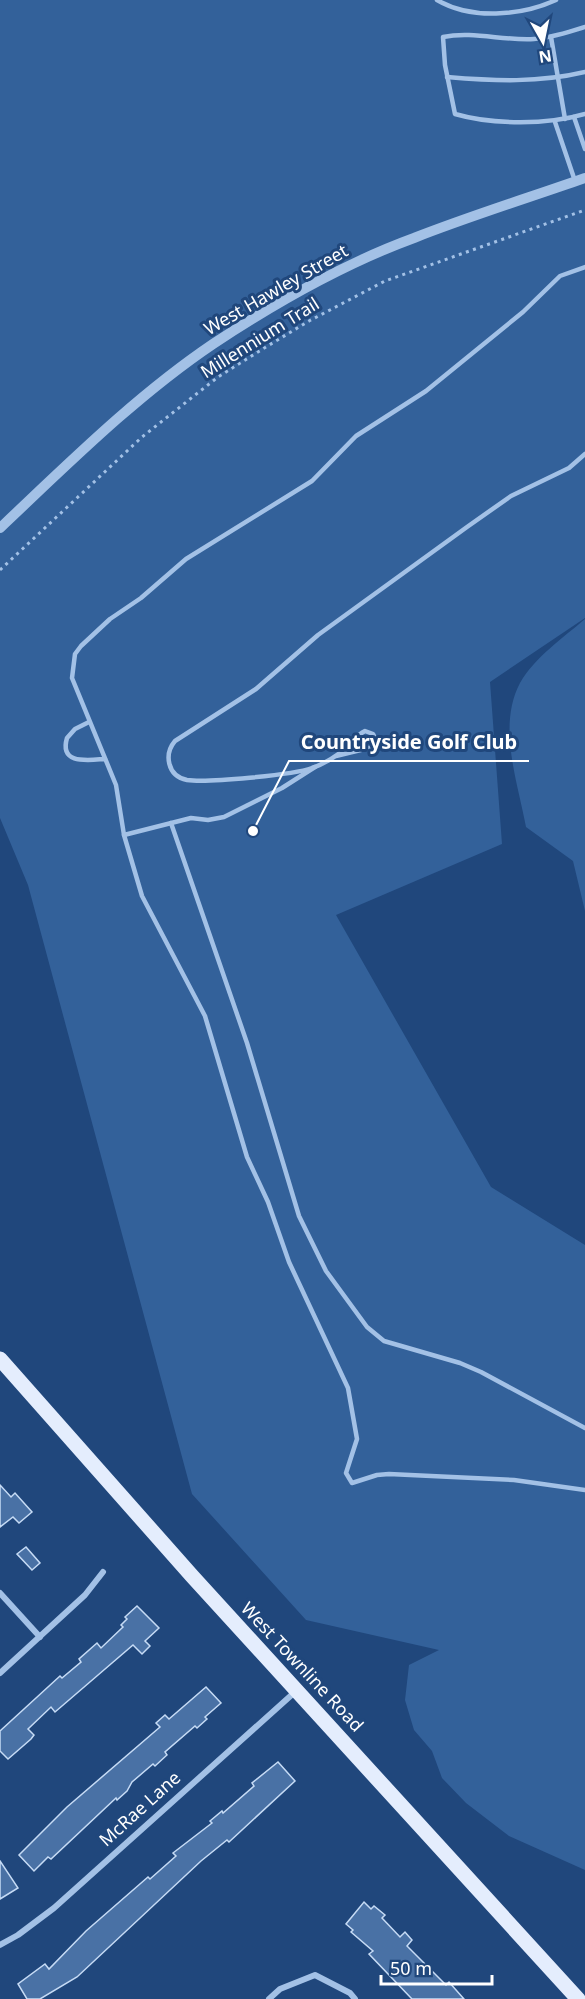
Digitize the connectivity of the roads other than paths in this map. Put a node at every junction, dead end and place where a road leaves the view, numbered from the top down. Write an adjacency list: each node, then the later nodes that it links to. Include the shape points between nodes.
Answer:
1 (437, 0): 2 (lane, via 450,7 513,13)
2 (556, 0)
3 (585, 27): 4 (lane)
4 (551, 38): 6 (lane, via 456,34 444,37); 7 (lane)
5 (585, 72): 7 (lane)
6 (447, 78): 7 (lane, via 505,82); 11 (lane, via 455,114)
7 (558, 78): 10 (lane)
8 (585, 114): 9 (lane)
9 (574, 117): 10 (lane); 12 (lane)
10 (565, 119): 11 (lane)
11 (555, 122): 13 (lane)
12 (585, 148)
13 (580, 180): 16 (street, West Hawley Street, via 412,238 336,272 261,314 171,375)
14 (585, 267): 17 (lane, via 560,276 523,312 434,384 356,436 312,481 186,559 92,635 75,654 72,668 72,678)
15 (585, 454): 20 (lane, via 569,468 511,496 399,575 318,635 256,689 175,741 167,759 170,768 186,780 264,776)
16 (0, 528)
17 (89, 722): 19 (lane); 19 (lane, via 67,738 67,752 77,761)
18 (336, 756): 18 (lane, via 365,751 376,740 365,731); 20 (lane)
19 (105, 759): 22 (lane, via 116,785)
20 (315, 768): 21 (lane, via 224,817)
21 (171, 823): 22 (lane); 24 (lane, via 247,1042 299,1216 326,1271 367,1327 384,1341 481,1372)
22 (124, 835): 25 (lane, via 142,896 205,1016 247,1157 289,1262 348,1388 357,1439 346,1473 348,1480 359,1482 389,1474)
23 (0, 1359): 30 (main road, West Townline Road)
24 (585, 1428)
25 (585, 1490)
26 (103, 1572): 28 (street, via 85,1595)
27 (0, 1593): 28 (street)
28 (40, 1637): 29 (street)
29 (0, 1673)
30 (297, 1690): 31 (street, McRae Lane, via 54,1908); 34 (main road, West Townline Road)
31 (0, 1945)
32 (269, 1999): 33 (street, via 280,1989 315,1975)
33 (355, 1999)
34 (578, 1999)

